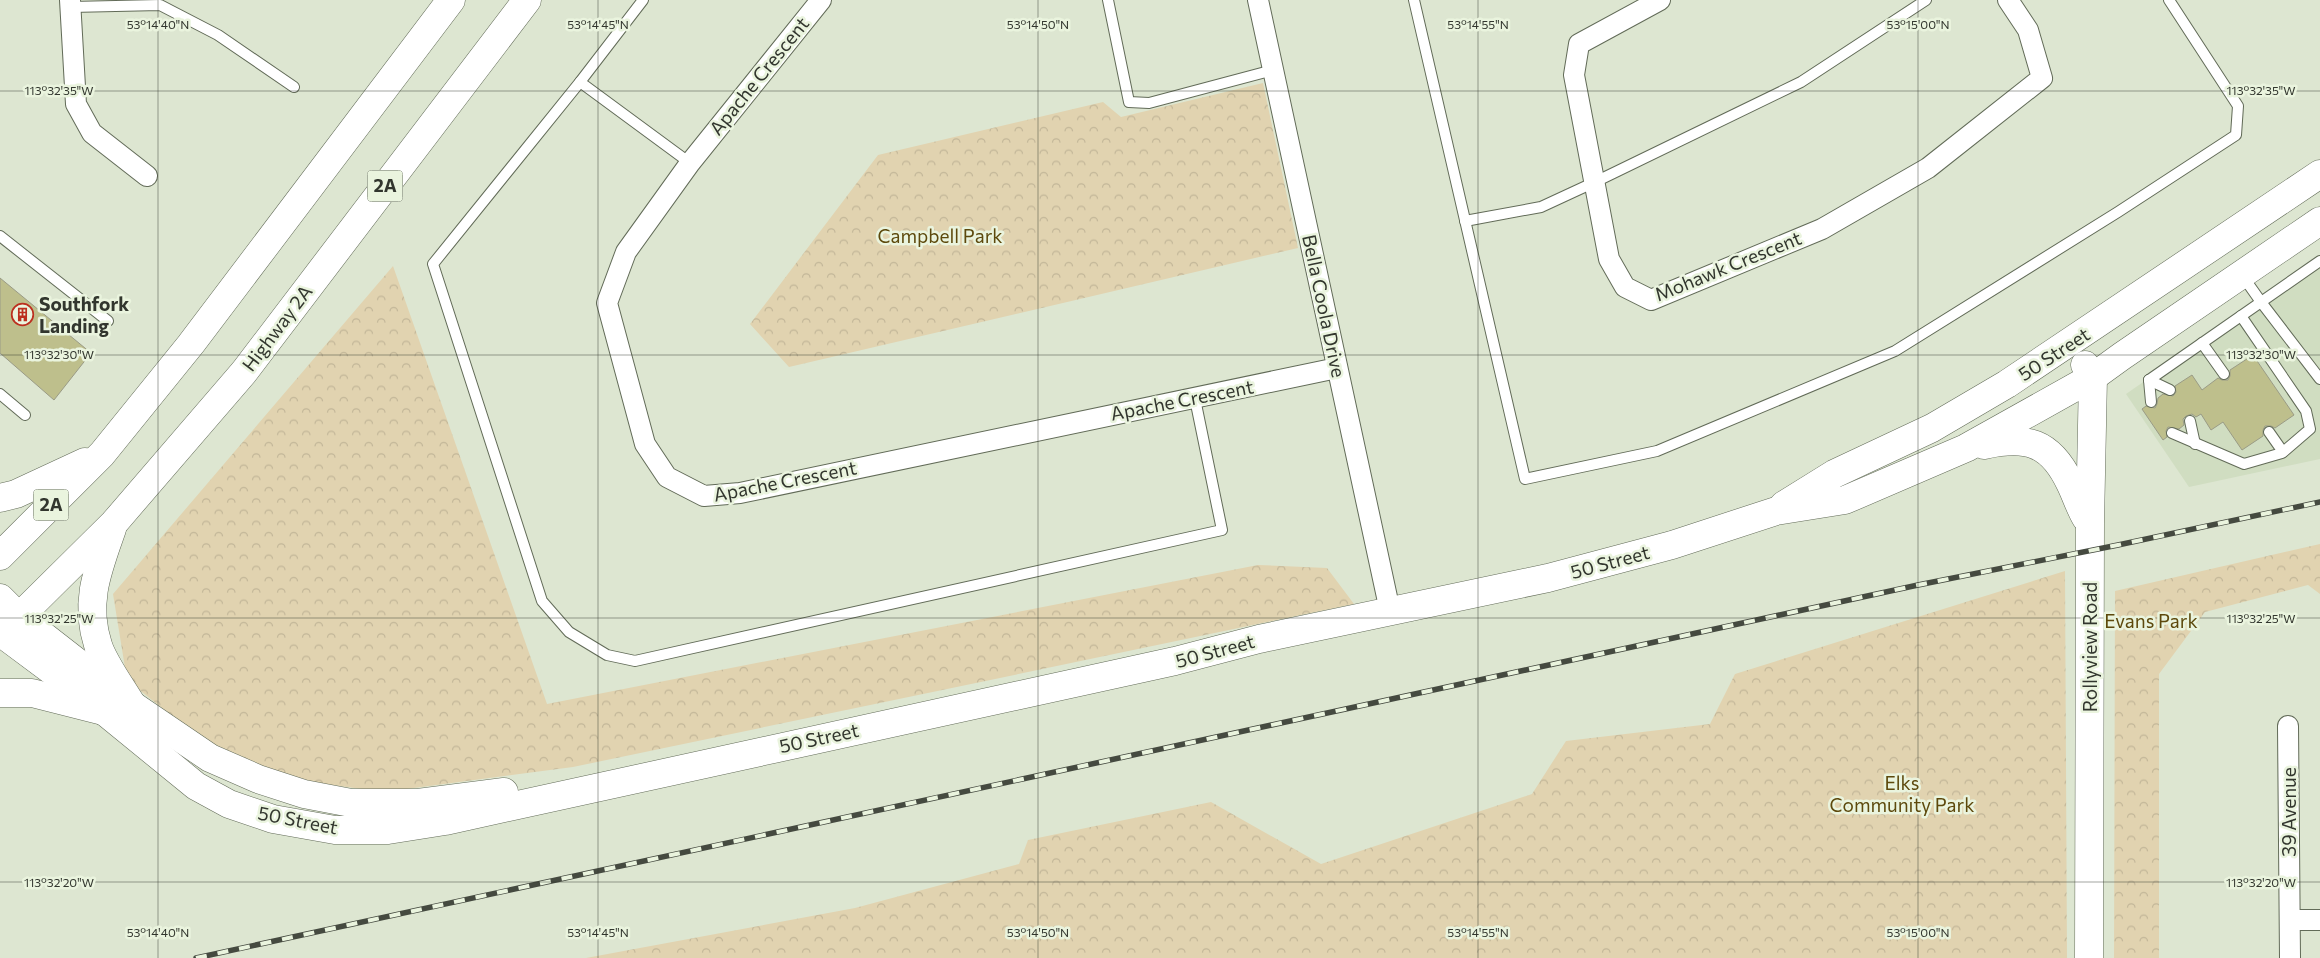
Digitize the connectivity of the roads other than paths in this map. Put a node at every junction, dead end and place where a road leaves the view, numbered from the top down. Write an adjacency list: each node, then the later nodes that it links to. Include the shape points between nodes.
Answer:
1 (451, 0): 46 (main road, 2A, via 191,344)
2 (527, 0): 49 (main road, Highway 2A / 2A, via 244,372)
3 (643, 0): 14 (lane)
4 (821, 0): 16 (street, Apache Crescent)
5 (1108, 0): 13 (lane, via 1129,102 1149,103)
6 (1258, 0): 13 (street, Bella Coola Drive)
7 (1414, 0): 20 (lane)
8 (1660, 0): 19 (street, Mohawk Crescent, via 1579,44 1574,75)
9 (1926, 0): 19 (lane, via 1801,82)
10 (2008, 0): 19 (street, Mohawk Crescent, via 2028,30 2042,78 1928,168 1822,229 1651,300 1624,287 1609,259)
11 (2169, 0): 20 (lane, via 2238,106 2236,135 1895,351 1657,451 1525,479)
12 (71, 4): 15 (lane, via 160,5 218,35); 18 (street, via 76,104 92,133)
13 (1273, 70): 30 (street, Bella Coola Drive)
14 (580, 82): 16 (lane); 37 (lane, via 433,264 542,601 569,632 607,655 635,661 1222,530)
15 (294, 87)
16 (690, 163): 37 (street, Apache Crescent, via 626,252 607,303 645,444 667,476 704,496 740,493 1032,430)
17 (2320, 174): 28 (main road, 50 Street)
18 (147, 176)
19 (1595, 182): 20 (lane, via 1541,207)
20 (1466, 221)
21 (2320, 221): 24 (main road, 50 Street)
22 (0, 236): 27 (lane)
23 (2320, 261): 25 (lane)
24 (2242, 274): 25 (lane); 32 (main road, 50 Street)
25 (2261, 302): 26 (lane); 33 (lane)
26 (2241, 316): 29 (lane); 45 (lane, via 2306,411 2310,429)
27 (108, 321)
28 (2071, 343): 32 (main road); 48 (main road, 50 Street, via 1932,428 1834,474)
29 (2202, 343): 31 (lane); 34 (lane)
30 (1337, 368): 37 (street, Apache Crescent); 53 (street, Bella Coola Drive)
31 (2224, 374)
32 (2093, 377): 44 (main road, 50 Street); 50 (main road, Rollyview Road)
33 (2320, 379)
34 (2149, 380): 35 (lane); 38 (lane)
35 (2170, 390)
36 (0, 394): 39 (lane)
37 (1195, 399)
38 (2151, 402)
39 (25, 415)
40 (2190, 421): 43 (lane)
41 (2269, 432): 45 (lane)
42 (2172, 433): 43 (lane)
43 (2195, 444): 45 (lane, via 2244,464)
44 (1966, 448): 48 (main road, 50 Street, via 1845,500); 50 (main road, via 2015,440 2028,442 2050,454 2061,466)
45 (2283, 452)
46 (102, 454): 47 (main road, via 16,494); 51 (main road, 2A)
47 (0, 498)
48 (1776, 511): 53 (main road, 50 Street, via 1672,546 1548,578)
49 (114, 523): 54 (main road, Highway 2A / 2A); 56 (main road, via 94,580 93,624 98,646)
50 (2090, 524): 62 (main road, Rollyview Road)
51 (0, 556)
52 (0, 598): 54 (main road, 50 Street)
53 (1390, 611): 59 (main road, 50 Street)
54 (5, 628): 56 (main road, 50 Street); 57 (main road, 50 Street)
55 (0, 693): 57 (main road, via 32,693)
56 (132, 705): 59 (main road, 50 Street, via 210,758 258,779 330,800 383,804 418,802 568,782)
57 (103, 711): 59 (main road, 50 Street, via 196,786 229,804 273,820 335,830 388,830 444,821)
58 (2288, 726): 60 (street, 39 Avenue)
59 (650, 775)
60 (2290, 920): 61 (street); 63 (street, 39 Avenue)
61 (2320, 920)
62 (2089, 958)
63 (2290, 958)

